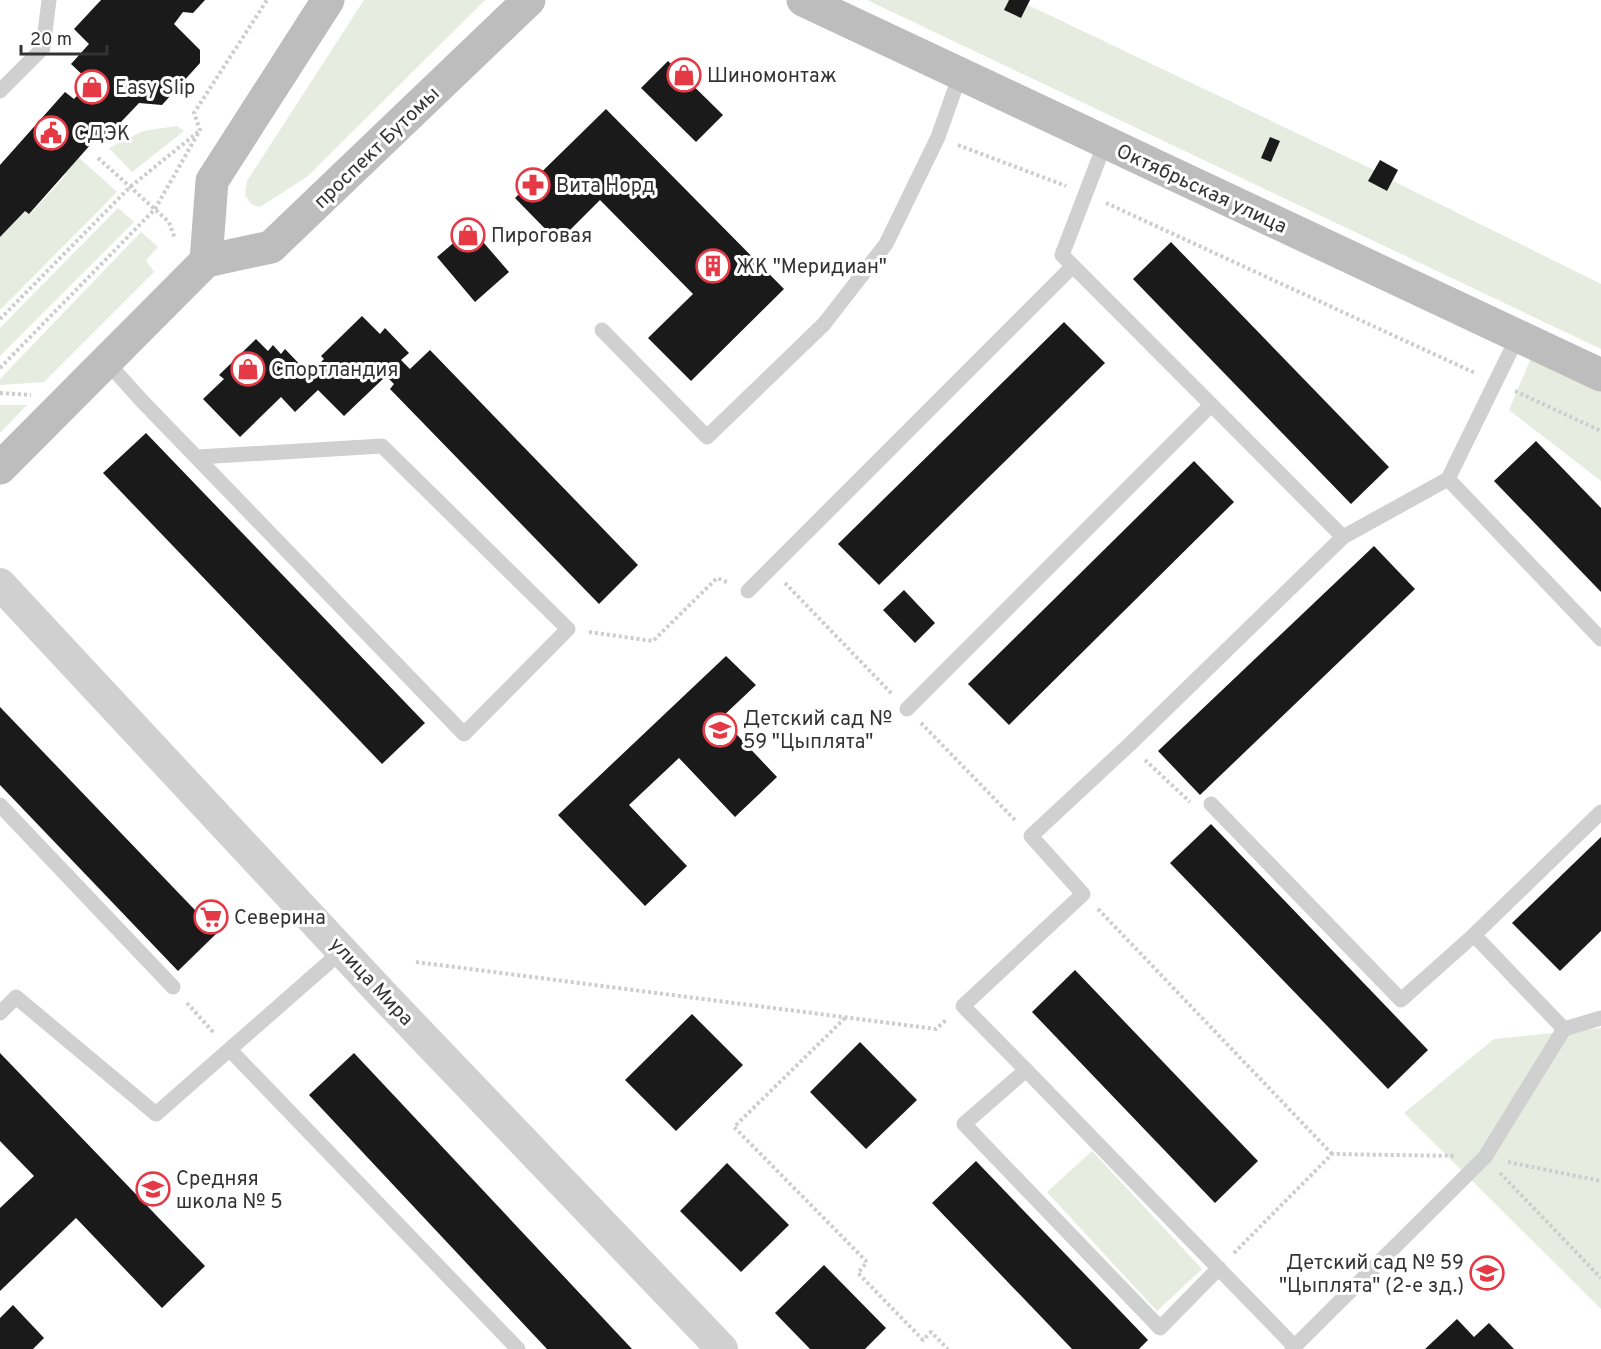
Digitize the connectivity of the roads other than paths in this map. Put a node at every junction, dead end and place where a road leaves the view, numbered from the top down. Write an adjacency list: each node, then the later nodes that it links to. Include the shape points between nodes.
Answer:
1 (49, 0): 6 (lane, via 42,48)
2 (328, 0): 8 (street, via 212,181)
3 (528, 0): 8 (street, проспект Бутомы, via 272,247)
4 (804, 0): 5 (street, Октябрьская улица)
5 (961, 72): 7 (street, Октябрьская улица); 10 (lane, via 938,137 886,244 824,324 707,437)
6 (0, 92)
7 (1105, 143): 9 (lane, via 1062,255); 11 (street, Октябрьская улица)
8 (206, 261): 12 (street)
9 (1073, 266): 14 (lane); 20 (lane)
10 (602, 330)
11 (1518, 336): 13 (street, Октябрьская улица); 17 (lane)
12 (106, 361): 15 (lane); 16 (street)
13 (1601, 375)
14 (1211, 405): 18 (lane); 22 (lane)
15 (198, 457): 15 (lane, via 464,734 568,629 382,446)
16 (0, 468)
17 (1448, 479): 18 (lane); 21 (lane)
18 (1343, 537): 33 (lane, via 1031,836 1083,894 963,1006)
19 (0, 584): 27 (street, улица Мира)
20 (748, 591)
21 (1601, 639)
22 (907, 709)
23 (1211, 804): 26 (lane, via 1401,1000)
24 (0, 805): 28 (lane)
25 (1601, 812): 26 (lane)
26 (1474, 935): 31 (lane)
27 (343, 950): 32 (lane); 37 (street, улица Мира)
28 (173, 987)
29 (0, 1013): 32 (lane, via 16,998 156,1114)
30 (1601, 1018): 31 (lane)
31 (1564, 1029): 35 (lane, via 1485,1157)
32 (231, 1051): 36 (lane)
33 (1026, 1070): 34 (lane); 34 (lane, via 964,1124 1160,1328)
34 (1219, 1268): 35 (lane)
35 (1293, 1347)
36 (519, 1349)
37 (722, 1349)

